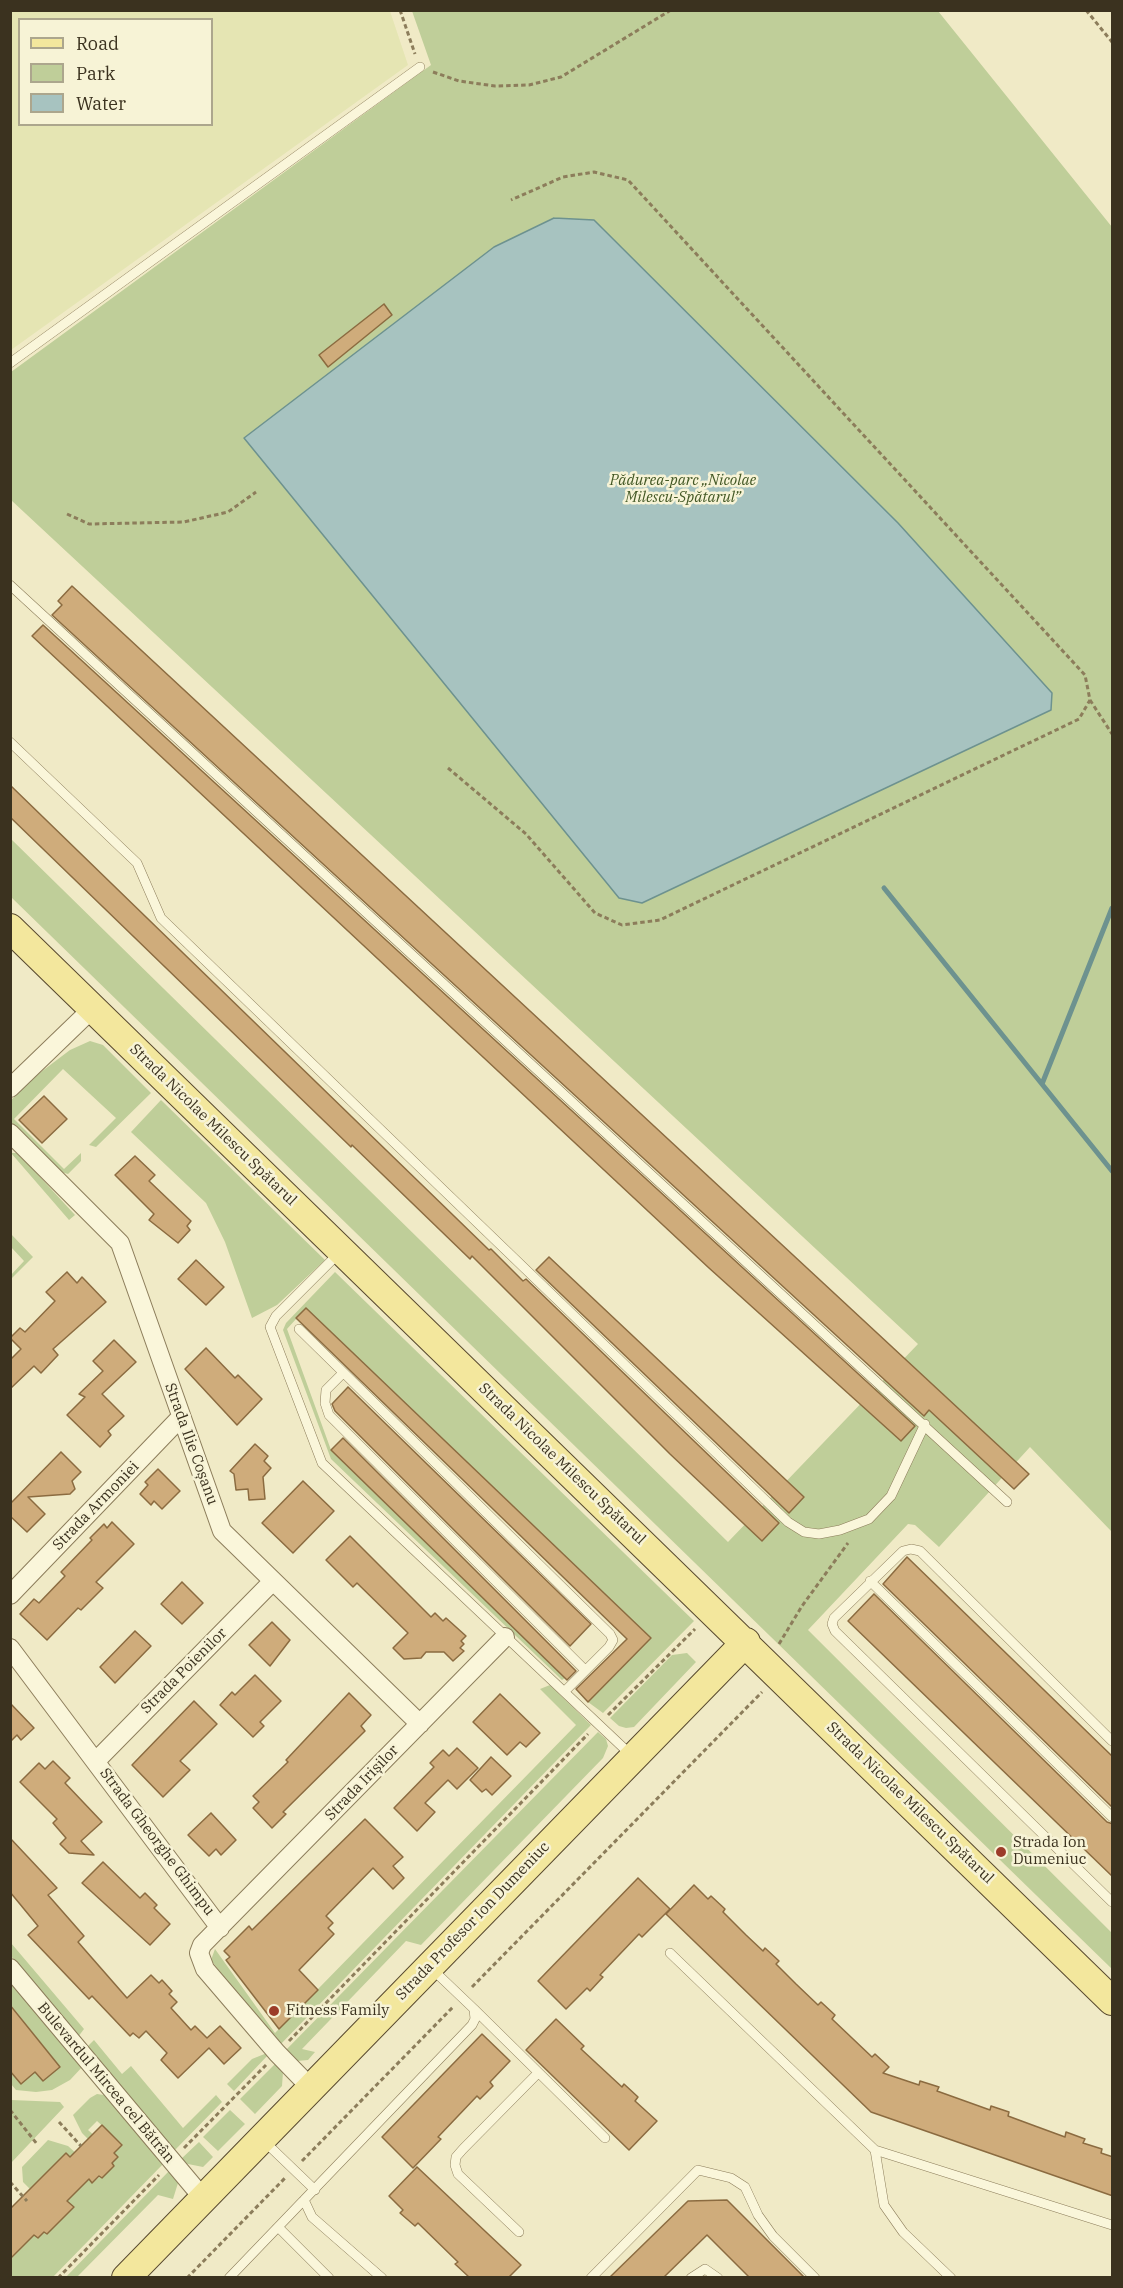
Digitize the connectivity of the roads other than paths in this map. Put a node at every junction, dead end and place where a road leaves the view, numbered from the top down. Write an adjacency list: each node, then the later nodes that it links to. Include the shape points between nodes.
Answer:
1 (420, 67): 2 (lane)
2 (10, 363)
3 (10, 585): 13 (lane)
4 (10, 742): 13 (lane, via 137,863 161,918 788,1522 804,1532 819,1534 868,1519 891,1496)
5 (10, 928): 6 (main road, Strada Nicolae Milescu Spătarul)
6 (93, 1008): 7 (street); 9 (main road, Strada Nicolae Milescu Spătarul)
7 (10, 1089)
8 (10, 1133): 12 (street, Strada Ilie Coșanu, via 120,1243)
9 (342, 1250): 18 (lane, via 276,1316 270,1327 322,1463); 19 (main road, Strada Nicolae Milescu Spătarul)
10 (299, 1329): 11 (lane)
11 (343, 1372): 21 (lane, via 326,1390 329,1415); 21 (lane, via 610,1634 613,1640 609,1647)
12 (181, 1417): 15 (street, Strada Ilie Coșanu, via 222,1531); 17 (street, Strada Armoniei)
13 (925, 1424): 14 (lane)
14 (1007, 1502)
15 (273, 1581): 23 (street, Strada Ilie Coșanu); 26 (street, Strada Poienilor)
16 (870, 1581): 24 (lane, via 903,1551 920,1551); 27 (lane); 28 (lane, via 834,1618 835,1631)
17 (10, 1595)
18 (505, 1637): 22 (lane); 23 (street, Strada Irișilor)
19 (746, 1642): 25 (main road, Strada Profesor Ion Dumeniuc); 33 (main road, Strada Nicolae Milescu Spătarul)
20 (10, 1648): 26 (street, Strada Gheorghe Ghimpu)
21 (585, 1670): 22 (lane)
22 (565, 1691): 25 (lane)
23 (420, 1724): 29 (street, Strada Irișilor)
24 (1113, 1741)
25 (633, 1756): 31 (main road, Strada Profesor Ion Dumeniuc)
26 (96, 1761): 29 (street, Strada Gheorghe Ghimpu)
27 (1113, 1817)
28 (1113, 1902)
29 (220, 1928): 36 (street, Strada Gheorghe Ghimpu, via 202,1945 201,1962)
30 (670, 1953): 39 (lane)
31 (429, 1966): 34 (lane); 36 (main road, Strada Profesor Ion Dumeniuc)
32 (10, 1968): 41 (street, Bulevardul Mircea cel Bătrân)
33 (1113, 2001)
34 (474, 2009): 35 (lane); 40 (lane, via 475,2019 463,2035)
35 (537, 2074): 38 (lane); 45 (lane, via 463,2149 455,2165 458,2174)
36 (311, 2088): 37 (main road, Strada Profesor Ion Dumeniuc)
37 (261, 2138): 40 (lane); 41 (main road, Strada Profesor Ion Dumeniuc)
38 (604, 2138)
39 (875, 2150): 43 (lane); 54 (lane, via 884,2205 903,2232)
40 (315, 2190): 42 (lane)
41 (203, 2198): 46 (main road, Strada Profesor Ion Dumeniuc)
42 (304, 2200): 44 (lane); 49 (lane, via 312,2217)
43 (1113, 2225)
44 (278, 2227): 47 (lane); 48 (lane)
45 (519, 2232)
46 (126, 2277)
47 (229, 2277)
48 (329, 2277)
49 (382, 2277)
50 (591, 2277): 53 (lane, via 698,2170 731,2178 745,2187 773,2236)
51 (691, 2277): 52 (lane, via 705,2269)
52 (718, 2277)
53 (815, 2277)
54 (951, 2277)

